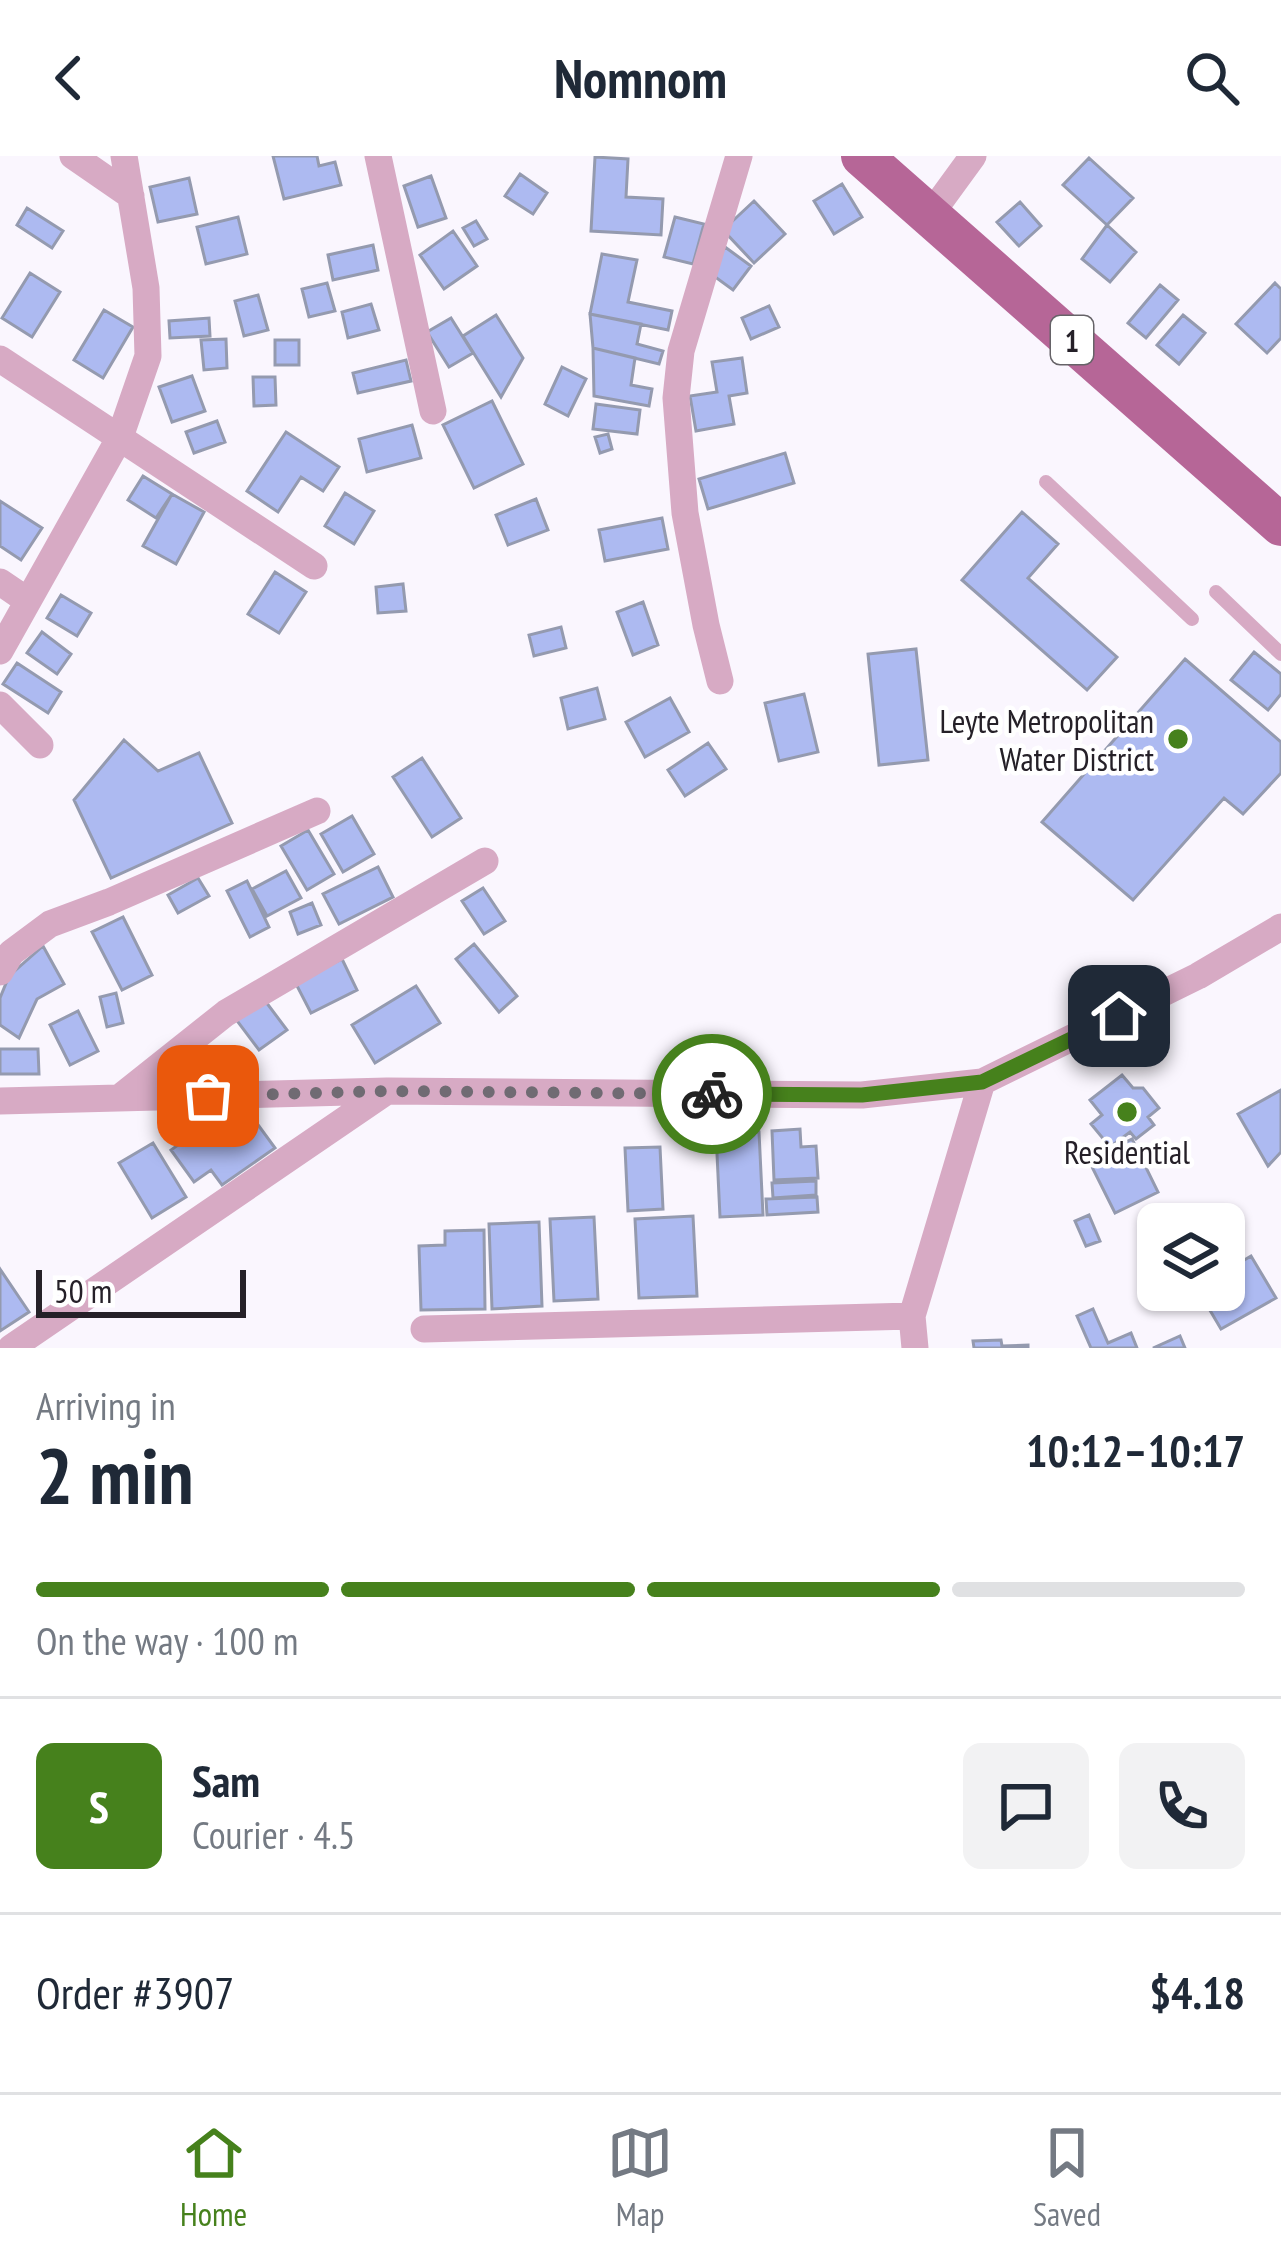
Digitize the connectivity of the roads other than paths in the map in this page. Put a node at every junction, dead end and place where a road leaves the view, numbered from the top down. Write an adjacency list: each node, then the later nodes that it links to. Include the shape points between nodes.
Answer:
1 (73, 156): 7 (street)
2 (124, 156): 7 (street)
3 (378, 156): 10 (street)
4 (739, 156): 21 (street, via 686,333 676,398 685,513)
5 (862, 156): 8 (main road, 1)
6 (973, 156): 8 (street)
7 (131, 196): 11 (street, via 148,356)
8 (930, 215): 13 (main road, 1)
9 (0, 359): 11 (street)
10 (434, 411)
11 (120, 437): 14 (street); 17 (street)
12 (1046, 482): 18 (lane)
13 (1281, 525)
14 (314, 566)
15 (0, 582): 17 (street)
16 (1216, 592): 20 (lane)
17 (28, 601): 19 (street)
18 (1192, 619)
19 (0, 651)
20 (1281, 654)
21 (720, 681)
22 (0, 705): 23 (street)
23 (40, 745)
24 (317, 811): 27 (street, via 50,924 11,953)
25 (485, 861): 30 (street, via 226,1013)
26 (1281, 927): 28 (street)
27 (0, 972)
28 (982, 1082): 29 (street, via 862,1095); 32 (street)
29 (387, 1091): 30 (street); 35 (street)
30 (119, 1098): 31 (street)
31 (0, 1101)
32 (912, 1316): 34 (street); 36 (street)
33 (424, 1329): 34 (street)
34 (550, 1338)
35 (17, 1346)
36 (915, 1348)

